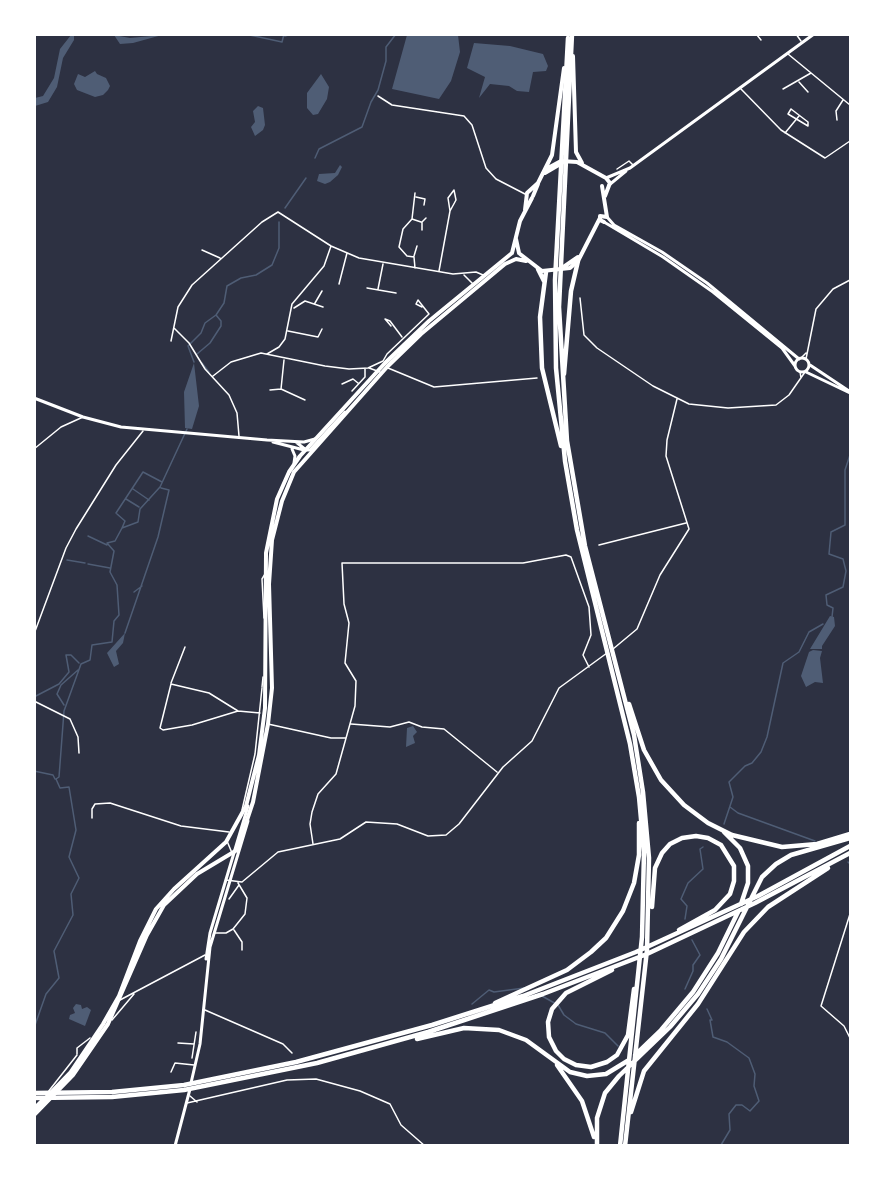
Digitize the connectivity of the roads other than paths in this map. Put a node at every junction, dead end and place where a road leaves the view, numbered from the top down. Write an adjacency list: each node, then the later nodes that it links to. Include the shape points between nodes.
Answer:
1 (796, 34): 6 (street)
2 (814, 34): 6 (main road)
3 (570, 35): 21 (highway); 22 (highway); 23 (highway)
4 (757, 35): 5 (street)
5 (761, 40)
6 (803, 43): 7 (main road)
7 (788, 54): 8 (street); 10 (main road)
8 (811, 73): 9 (street); 14 (street)
9 (799, 82): 11 (street); 12 (street)
10 (741, 89): 19 (street); 25 (main road)
11 (783, 89)
12 (808, 92)
13 (378, 96): 35 (street, via 392,105 464,116 472,125 486,168 496,179)
14 (844, 99): 15 (street); 18 (street, via 836,111)
15 (850, 105)
16 (800, 116): 17 (street); 17 (street, via 789,110 788,114); 17 (street, via 809,124 805,127)
17 (796, 120): 19 (street)
18 (837, 120)
19 (785, 133): 20 (street, via 825,158)
20 (850, 141)
21 (552, 155): 24 (highway); 28 (highway)
22 (576, 157): 23 (highway); 29 (highway)
23 (563, 160): 24 (highway); 28 (highway); 73 (highway)
24 (554, 164): 28 (highway)
25 (634, 165): 26 (main road); 27 (street, via 629,161)
26 (630, 168): 30 (main road); 33 (main road)
27 (617, 169)
28 (545, 172): 31 (highway)
29 (597, 174): 30 (highway); 32 (highway)
30 (606, 178): 32 (highway); 33 (highway)
31 (538, 183): 35 (highway); 38 (highway)
32 (602, 185): 33 (highway); 36 (highway)
33 (609, 185): 36 (highway)
34 (415, 193): 37 (street)
35 (526, 195): 38 (highway); 42 (highway)
36 (605, 196): 39 (highway)
37 (415, 197): 40 (street, via 425,199); 45 (street)
38 (532, 197): 42 (highway)
39 (605, 203): 43 (highway); 46 (highway)
40 (424, 205)
41 (450, 211): 41 (street, via 456,200 454,190 448,198); 69 (street)
42 (524, 212): 50 (highway)
43 (600, 217): 46 (highway); 48 (highway)
44 (426, 218): 47 (street)
45 (412, 219): 47 (street); 57 (street, via 403,229 399,247 407,256)
46 (606, 220): 48 (highway); 96 (main road, via 706,283); 100 (main road, via 713,292 782,348)
47 (422, 222): 49 (street)
48 (594, 228): 59 (highway)
49 (422, 230)
50 (516, 235): 55 (highway); 56 (highway); 61 (highway)
51 (331, 246): 54 (street); 58 (street, via 283,213 273,213); 86 (street, via 324,266 297,296)
52 (417, 246): 57 (street)
53 (202, 250): 58 (street)
54 (347, 253): 63 (street); 76 (street)
55 (512, 253): 56 (highway); 60 (highway); 61 (highway)
56 (520, 253): 60 (highway); 62 (highway)
57 (414, 257): 64 (street)
58 (220, 258): 89 (street, via 185,294)
59 (579, 258): 65 (highway); 68 (highway)
60 (516, 259): 62 (highway); 67 (highway)
61 (501, 261): 72 (highway)
62 (526, 261): 66 (highway)
63 (383, 263): 64 (street); 79 (street)
64 (415, 268): 69 (street)
65 (563, 268): 68 (highway); 70 (highway)
66 (538, 269): 70 (highway); 75 (highway)
67 (497, 270): 77 (street); 101 (highway)
68 (573, 270): 113 (highway)
69 (439, 272): 71 (street)
70 (546, 272): 75 (highway)
71 (460, 274): 72 (street); 77 (street)
72 (483, 275): 77 (highway)
73 (557, 279): 113 (highway); 128 (highway, via 555,368)
74 (850, 280): 94 (street, via 833,289 816,309)
75 (544, 281): 128 (highway, via 540,317 542,368)
76 (339, 284)
77 (472, 284): 87 (highway)
78 (367, 288): 79 (street)
79 (378, 290): 81 (street)
80 (322, 291): 83 (street)
81 (396, 293)
82 (580, 298): 115 (street, via 584,335 597,348)
83 (315, 303): 84 (street); 86 (street, via 305,301)
84 (323, 307)
85 (422, 307): 87 (street, via 429,314)
86 (293, 308): 91 (street)
87 (427, 319): 92 (street); 104 (highway)
88 (391, 326): 92 (street)
89 (173, 327): 93 (street); 105 (street)
90 (322, 329): 91 (street, via 318,337)
91 (288, 331): 95 (street, via 279,346)
92 (402, 338): 102 (street, via 383,361)
93 (171, 341)
94 (807, 353): 96 (street); 97 (street)
95 (267, 354): 98 (street); 105 (street, via 231,362)
96 (800, 358): 97 (main road); 100 (main road)
97 (806, 359): 99 (main road)
98 (284, 360): 102 (street); 109 (street)
99 (810, 365): 103 (main road); 112 (main road)
100 (795, 366): 103 (main road)
101 (387, 367): 104 (street); 106 (street, via 418,382 440,387); 117 (highway)
102 (366, 368): 104 (street); 108 (street, via 365,377)
103 (804, 372): 112 (main road); 115 (street, via 783,402 770,407 728,408)
104 (376, 373): 121 (highway)
105 (213, 376): 120 (street, via 234,406)
106 (537, 378)
107 (342, 384): 108 (street, via 353,379)
108 (358, 384): 111 (street)
109 (281, 388): 110 (street); 116 (street)
110 (270, 390)
111 (352, 391)
112 (850, 393)
113 (564, 397): 136 (highway, via 581,527)
114 (34, 398): 118 (main road)
115 (677, 399): 130 (street, via 666,456)
116 (305, 400)
117 (355, 403): 126 (main road); 127 (highway)
118 (83, 417): 119 (main road); 125 (street, via 61,427)
119 (143, 429): 120 (main road); 132 (street, via 76,529)
120 (239, 437): 123 (main road)
121 (316, 439): 122 (main road); 126 (highway)
122 (291, 441): 123 (main road); 124 (street); 126 (main road)
123 (282, 442): 124 (main road)
124 (289, 447): 126 (main road); 129 (main road, via 295,456)
125 (34, 449)
126 (306, 450): 127 (main road); 129 (highway)
127 (306, 458): 137 (highway, via 289,481 272,540)
128 (565, 461): 146 (highway, via 577,530)
129 (293, 464): 137 (highway, via 273,514 265,574)
130 (687, 523): 131 (street); 134 (street, via 689,529 660,575 637,629)
131 (599, 545)
132 (34, 634)
133 (185, 647): 135 (street)
134 (590, 667): 142 (street, via 583,655 591,635 589,607 571,557 523,563 342,563 349,623 345,663 356,681); 145 (street, via 560,688 538,733)
135 (171, 684): 139 (street, via 209,693); 139 (street, via 160,720 162,729 192,725)
136 (622, 687): 151 (highway, via 644,750 661,780 690,811); 165 (highway, via 634,735 646,819)
137 (267, 688): 140 (street); 141 (highway); 147 (highway)
138 (34, 701): 144 (street, via 67,717 78,737)
139 (238, 711): 140 (street)
140 (260, 713): 150 (street, via 249,788 242,812)
141 (268, 724): 143 (street); 148 (highway)
142 (350, 724): 143 (street); 145 (street, via 390,727 409,722 444,729)
143 (347, 738): 154 (street, via 336,774 318,794 312,812)
144 (79, 753)
145 (498, 774): 154 (street, via 446,835 428,836 397,824 368,822 340,838)
146 (636, 780): 165 (highway); 175 (highway, via 638,861 630,895 615,924 599,945 572,967)
147 (252, 787): 153 (highway, via 240,820); 156 (main road)
148 (250, 812): 156 (highway); 159 (main road)
149 (92, 818): 150 (street, via 95,804 110,803 182,826)
150 (230, 832): 153 (street)
151 (724, 832): 152 (highway, via 782,847); 186 (highway, via 744,855 748,883 726,939 693,992 650,1041 610,1072 582,1076)
152 (850, 836): 199 (highway, via 791,855 762,877 721,959 698,994 605,1094 597,1118)
153 (227, 840): 156 (street); 173 (highway, via 156,909)
154 (313, 845): 160 (street, via 278,852)
155 (850, 846): 166 (highway, via 758,896)
156 (233, 853): 159 (main road); 172 (highway, via 197,874 164,905)
157 (850, 853): 158 (highway)
158 (843, 858): 169 (highway); 201 (highway, via 768,907 742,935 704,994 644,1071 635,1094)
159 (228, 881): 160 (street); 164 (main road)
160 (239, 884): 161 (street); 163 (street, via 247,906)
161 (229, 899)
162 (850, 914): 179 (street, via 821,1006 844,1026)
163 (233, 929): 164 (street); 167 (street, via 242,942)
164 (212, 933): 168 (main road); 168 (main road)
165 (647, 935): 166 (highway, via 655,871 662,853 672,842 685,837 711,839 723,847 732,861 732,891 715,910); 170 (highway)
166 (666, 938): 175 (highway, via 562,982)
167 (242, 950)
168 (206, 957): 171 (street); 174 (main road)
169 (623, 963): 170 (highway, via 570,991 552,1009 549,1037 568,1062 596,1066 620,1052 628,1035); 181 (highway, via 469,1020)
170 (641, 968): 200 (highway); 201 (highway)
171 (135, 993): 172 (street); 176 (street)
172 (121, 999): 173 (street); 176 (highway)
173 (113, 1007): 185 (highway)
174 (203, 1010): 183 (main road); 184 (street, via 283,1044)
175 (476, 1011): 191 (highway, via 334,1053 232,1076 141,1090)
176 (108, 1024): 185 (highway)
177 (196, 1032): 182 (street)
178 (90, 1038): 185 (street, via 77,1048)
179 (850, 1038)
180 (178, 1043): 182 (street)
181 (389, 1044): 186 (highway, via 464,1028 488,1028 523,1038); 192 (highway, via 184,1090)
182 (194, 1046): 183 (street); 187 (street)
183 (199, 1048): 188 (main road)
184 (292, 1053)
185 (82, 1057): 195 (highway); 196 (highway)
186 (550, 1057): 199 (highway, via 582,1101)
187 (192, 1058)
188 (196, 1066): 189 (street, via 175,1063); 190 (main road)
189 (171, 1072)
190 (189, 1092): 193 (street); 194 (main road)
191 (34, 1093)
192 (38, 1098)
193 (197, 1102): 194 (street); 198 (street, via 286,1080 316,1079 390,1104 403,1128)
194 (186, 1103): 197 (main road)
195 (34, 1108)
196 (34, 1115)
197 (175, 1146)
198 (425, 1146)
199 (597, 1146)
200 (620, 1146)
201 (625, 1146)

